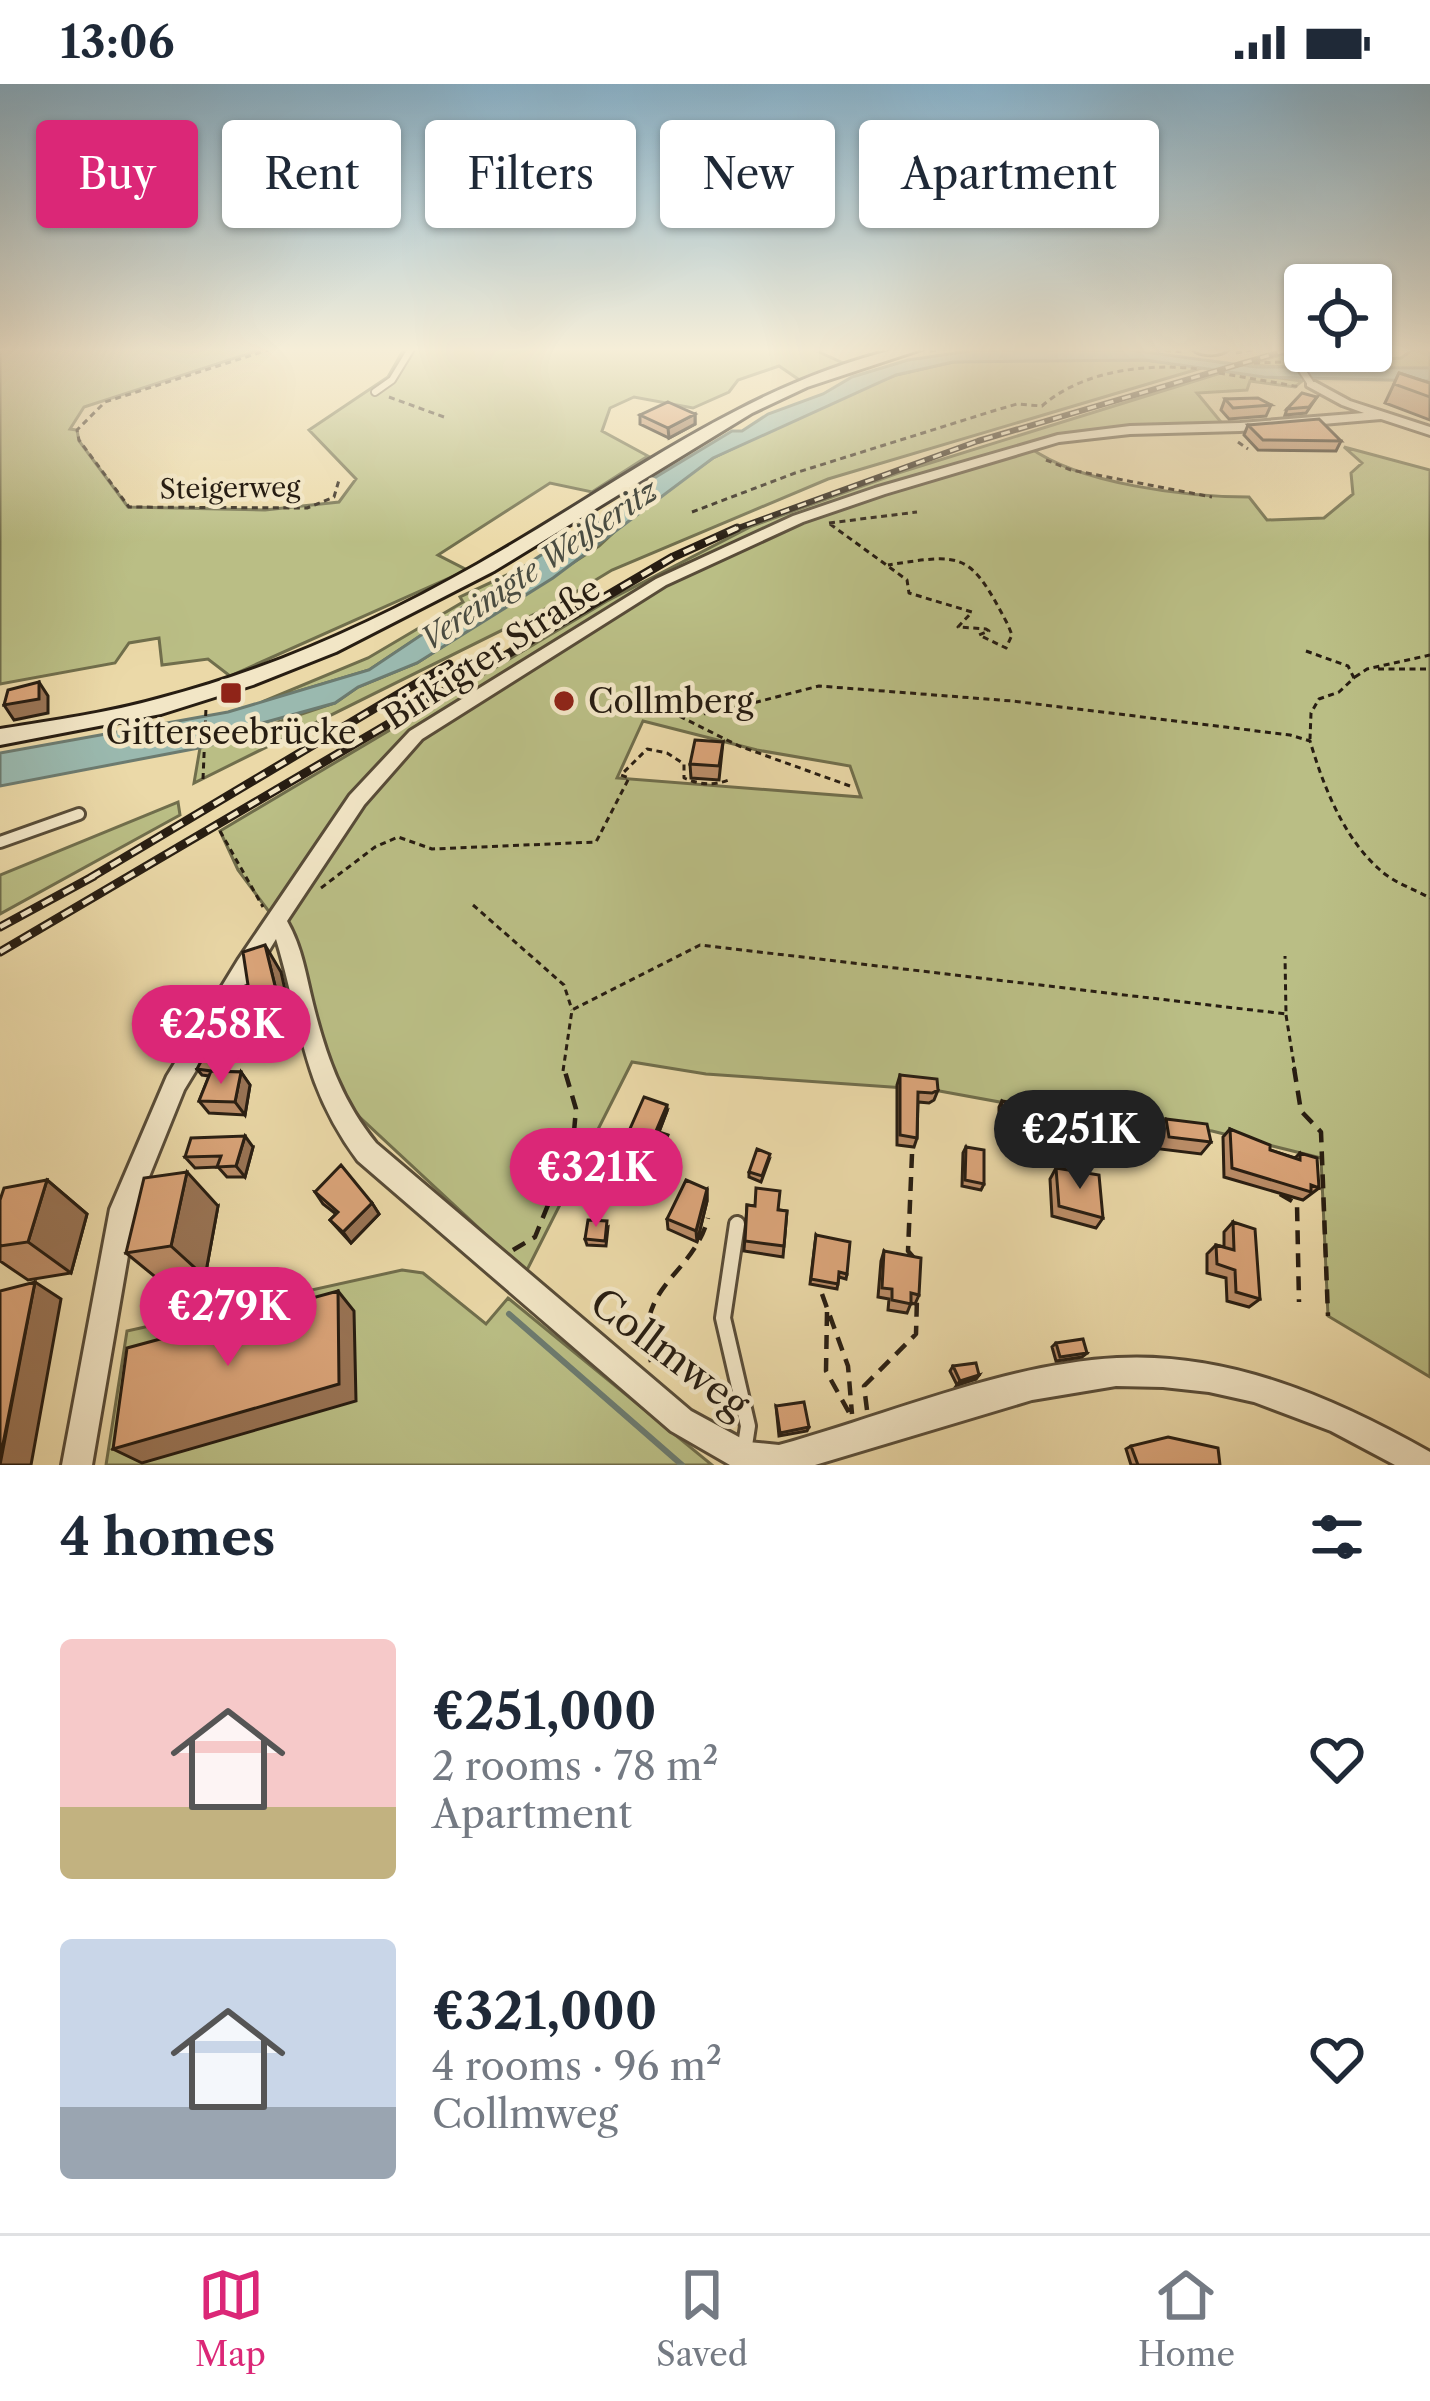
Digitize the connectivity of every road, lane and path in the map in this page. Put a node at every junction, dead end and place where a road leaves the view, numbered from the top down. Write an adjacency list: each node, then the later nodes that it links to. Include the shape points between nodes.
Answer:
1 (94, 413): 12 (path, Steigerweg, via 77,430 79,440 128,507 307,508 334,497)
2 (432, 413): 7 (path)
3 (746, 413): 25 (main road, via 486,568 294,661 159,706)
4 (985, 413): 14 (path)
5 (1378, 413): 6 (street)
6 (1382, 415): 8 (street); 16 (street, Birkigter Straße, via 1058,440)
7 (444, 418)
8 (1430, 431)
9 (1238, 442): 10 (path)
10 (1244, 450)
11 (1046, 460): 13 (path)
12 (339, 480)
13 (1212, 497)
14 (692, 512)
15 (917, 512): 17 (path)
16 (798, 519): 17 (path); 36 (street, Birkigter Straße, via 661,582 416,735 357,800)
17 (828, 523): 18 (path)
18 (888, 565): 18 (path, via 950,555 965,563 1002,611 1012,634 1006,648 979,634 986,629 958,627 972,612 909,592)
19 (1306, 651): 23 (path, via 1348,666)
20 (1430, 655): 21 (path)
21 (1367, 669): 22 (path); 23 (path)
22 (1430, 669)
23 (1354, 679): 26 (path, via 1319,699)
24 (206, 711): 27 (path)
25 (0, 737)
26 (1310, 741): 29 (path, via 1012,700 819,686 679,716); 34 (path, via 1355,840 1380,871)
27 (203, 778)
28 (731, 779): 33 (path, via 691,782 684,764 647,749 621,775 629,778 596,842 432,849 398,837)
29 (850, 786)
30 (79, 814): 32 (lane)
31 (220, 831): 36 (path)
32 (0, 842)
33 (314, 895)
34 (1430, 898)
35 (473, 905): 39 (path, via 564,985)
36 (276, 920): 41 (street, Birkigter Straße); 46 (street, Collmweg, via 341,1122)
37 (1285, 956): 40 (path)
38 (170, 1009): 41 (lane)
39 (572, 1010): 40 (path, via 700,945); 46 (path, via 563,1073 576,1109 573,1143 535,1237)
40 (1286, 1014): 52 (path, via 1301,1111 1321,1132)
41 (213, 1019): 56 (street, Birkigter Straße, via 175,1084 123,1209)
42 (912, 1154): 47 (path, via 908,1251)
43 (1280, 1194): 50 (path, via 1297,1204)
44 (708, 1218): 53 (path, via 693,1256 663,1283)
45 (737, 1224): 55 (lane, via 723,1319 750,1412)
46 (483, 1255): 55 (street, Collmweg, via 681,1421)
47 (918, 1263)
48 (918, 1287): 54 (path, via 916,1334 864,1386)
49 (822, 1294): 51 (path)
50 (1299, 1301)
51 (827, 1311): 51 (path, via 848,1366 852,1418 826,1371)
52 (1328, 1316)
53 (647, 1349)
54 (868, 1424)
55 (744, 1461): 57 (street, Collmweg, via 779,1460 1073,1377 1156,1371 1280,1393)
56 (76, 1465)
57 (1424, 1465)

